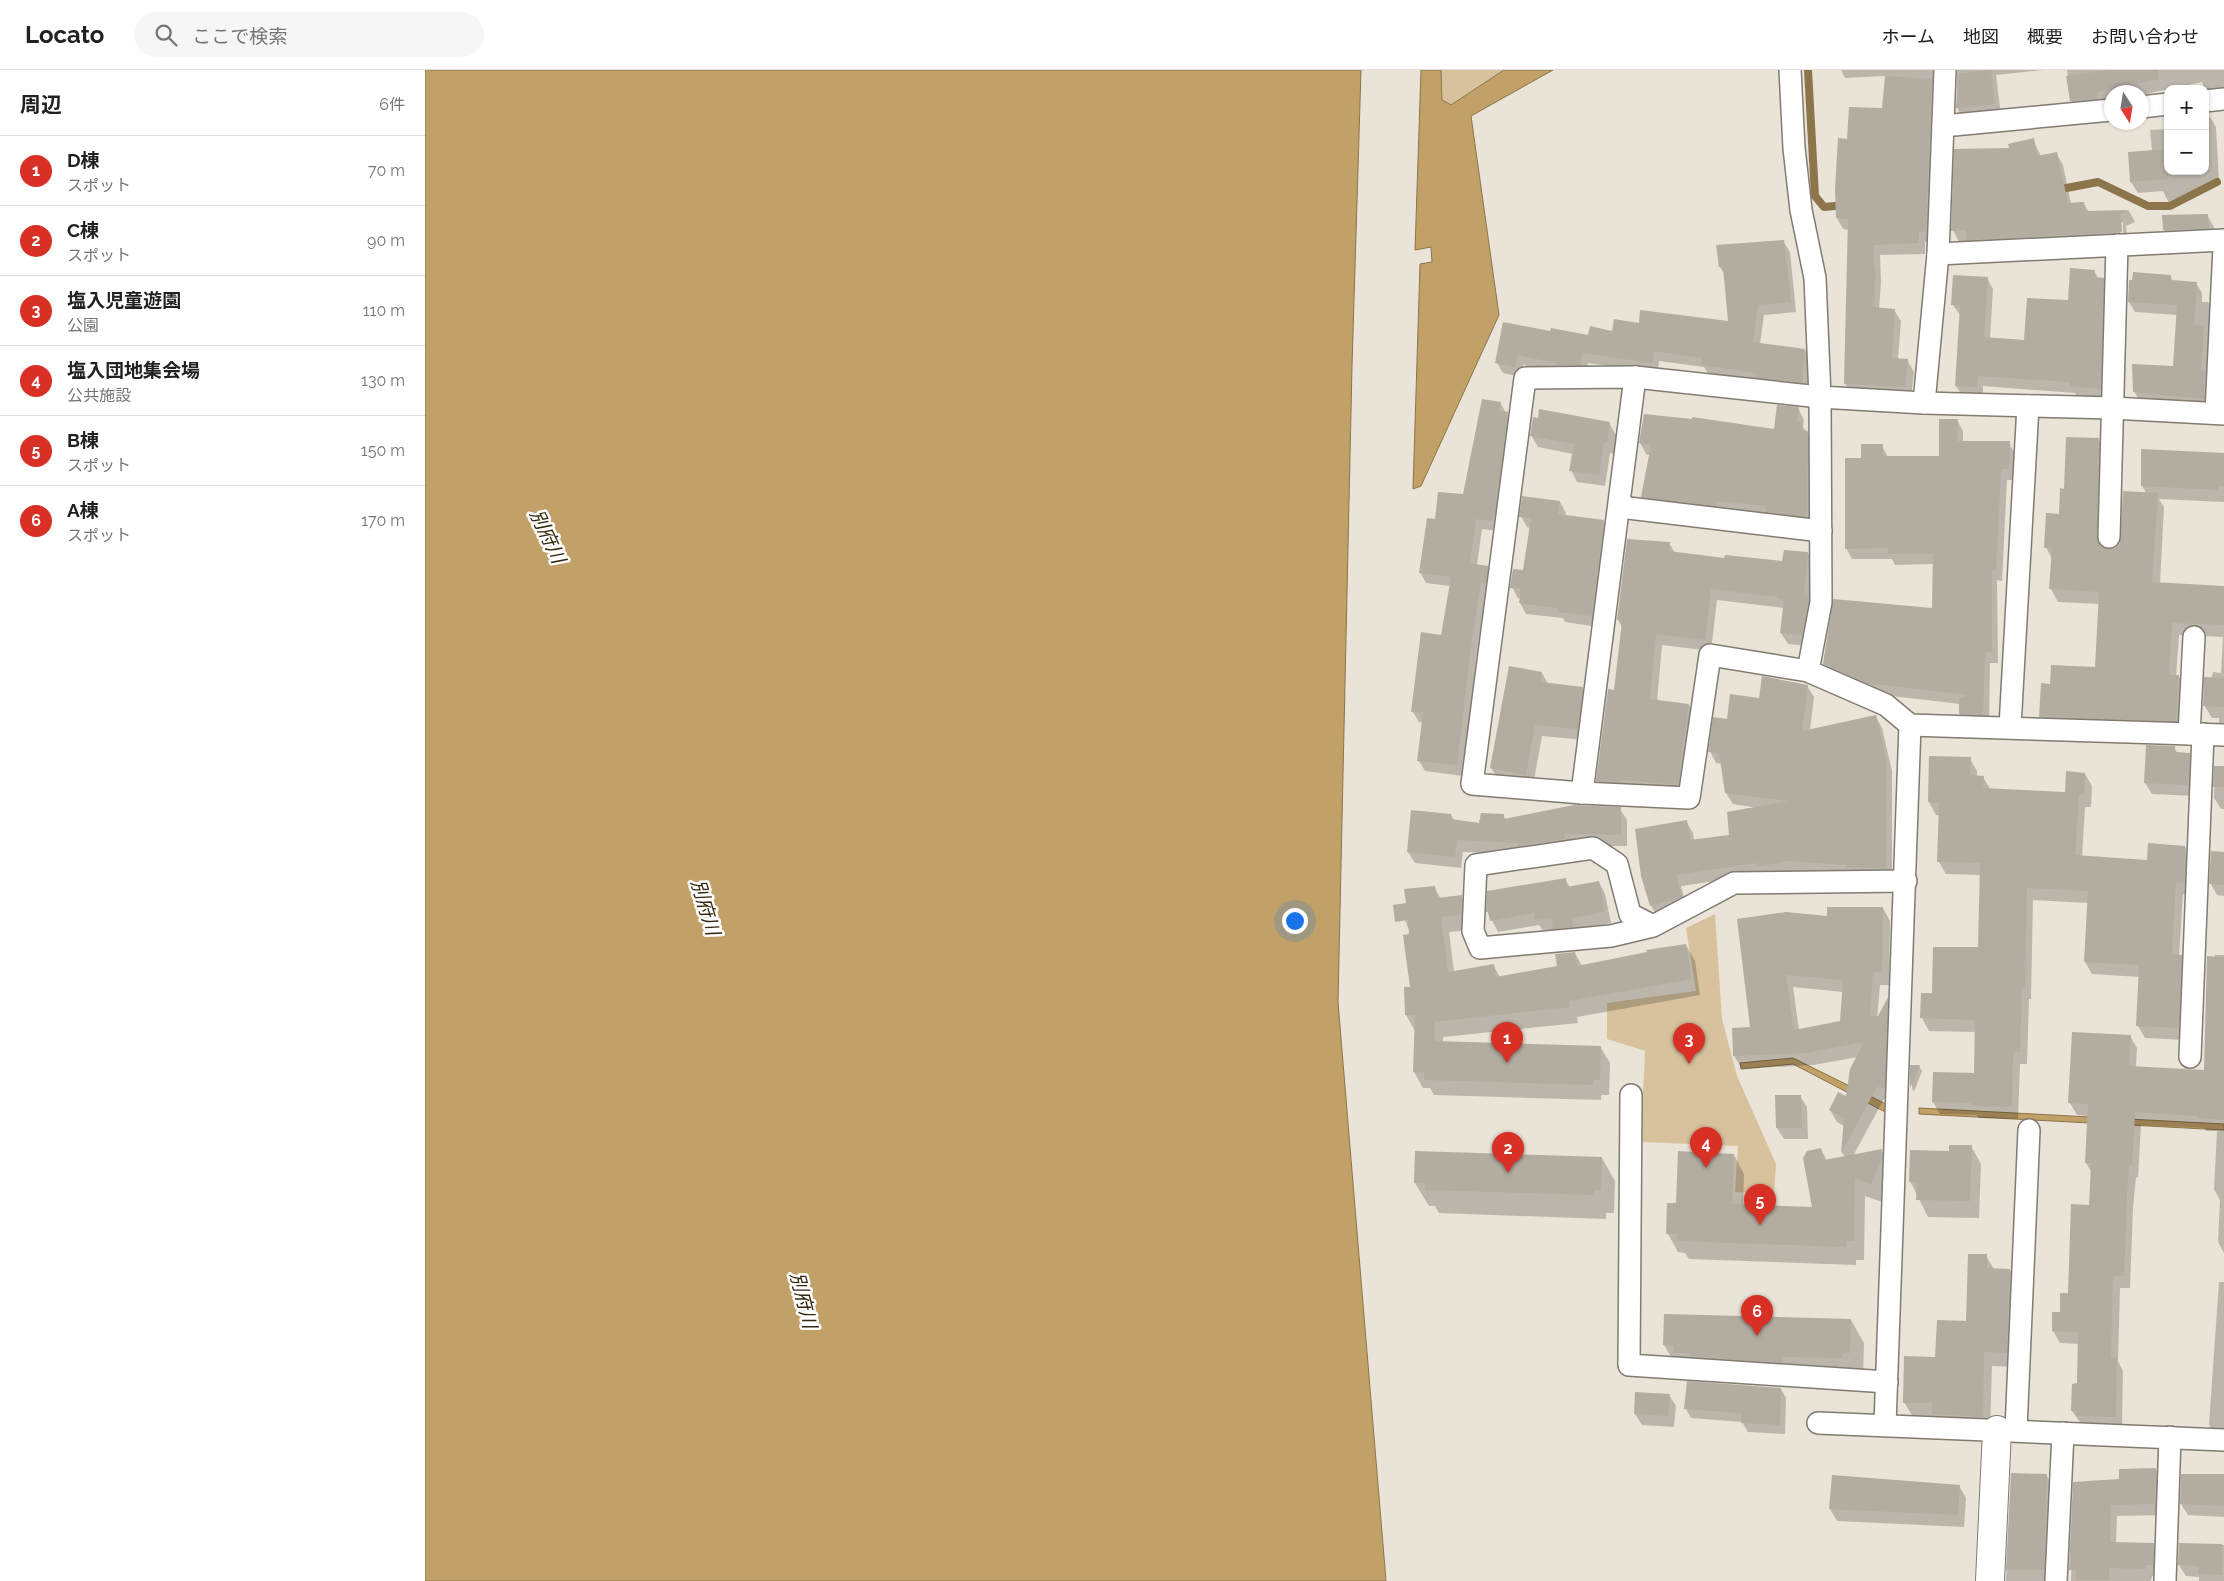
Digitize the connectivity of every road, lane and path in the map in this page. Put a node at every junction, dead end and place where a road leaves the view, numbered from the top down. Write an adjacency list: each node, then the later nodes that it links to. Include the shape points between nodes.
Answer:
1 (1790, 70): 14 (street, via 1801,210 1815,278)
2 (1945, 70): 8 (street)
3 (2224, 99): 4 (street)
4 (2209, 101)
5 (2164, 104): 6 (street)
6 (2149, 106)
7 (2104, 111): 8 (street)
8 (1943, 126): 12 (street)
9 (2224, 240): 10 (street)
10 (2117, 245): 12 (street); 17 (street)
11 (2224, 247): 18 (street)
12 (1939, 254): 15 (street)
13 (1635, 376): 14 (street); 19 (street); 28 (street, via 1525,378 1473,784)
14 (1821, 397): 15 (street); 20 (street)
15 (1924, 403): 16 (street)
16 (2028, 406): 17 (street); 25 (street)
17 (2112, 408): 18 (street); 21 (street)
18 (2220, 413)
19 (1620, 507): 20 (street); 28 (street)
20 (1821, 531): 23 (street, via 1821,602)
21 (2109, 537)
22 (2194, 636): 26 (street)
23 (1808, 671): 24 (street, via 1886,705); 28 (street, via 1709,655 1689,798)
24 (1911, 725): 25 (street); 29 (street)
25 (2010, 727): 26 (street)
26 (2196, 734): 27 (street); 31 (street)
27 (2224, 735)
28 (1581, 793)
29 (1906, 881): 30 (street, via 1734,884); 34 (street)
30 (1653, 926): 30 (street, via 1611,936 1480,948 1473,931 1476,865 1593,848 1617,864 1630,914)
31 (2190, 1057)
32 (1631, 1095): 34 (street, via 1629,1365)
33 (2029, 1130): 37 (street)
34 (1887, 1382): 36 (street)
35 (1818, 1423): 36 (street)
36 (1885, 1425): 37 (street)
37 (2006, 1430): 38 (street); 41 (street)
38 (2063, 1432): 39 (street); 42 (street)
39 (2170, 1437): 40 (street); 43 (street)
40 (2224, 1440)
41 (1990, 1581)
42 (2056, 1581)
43 (2165, 1581)

